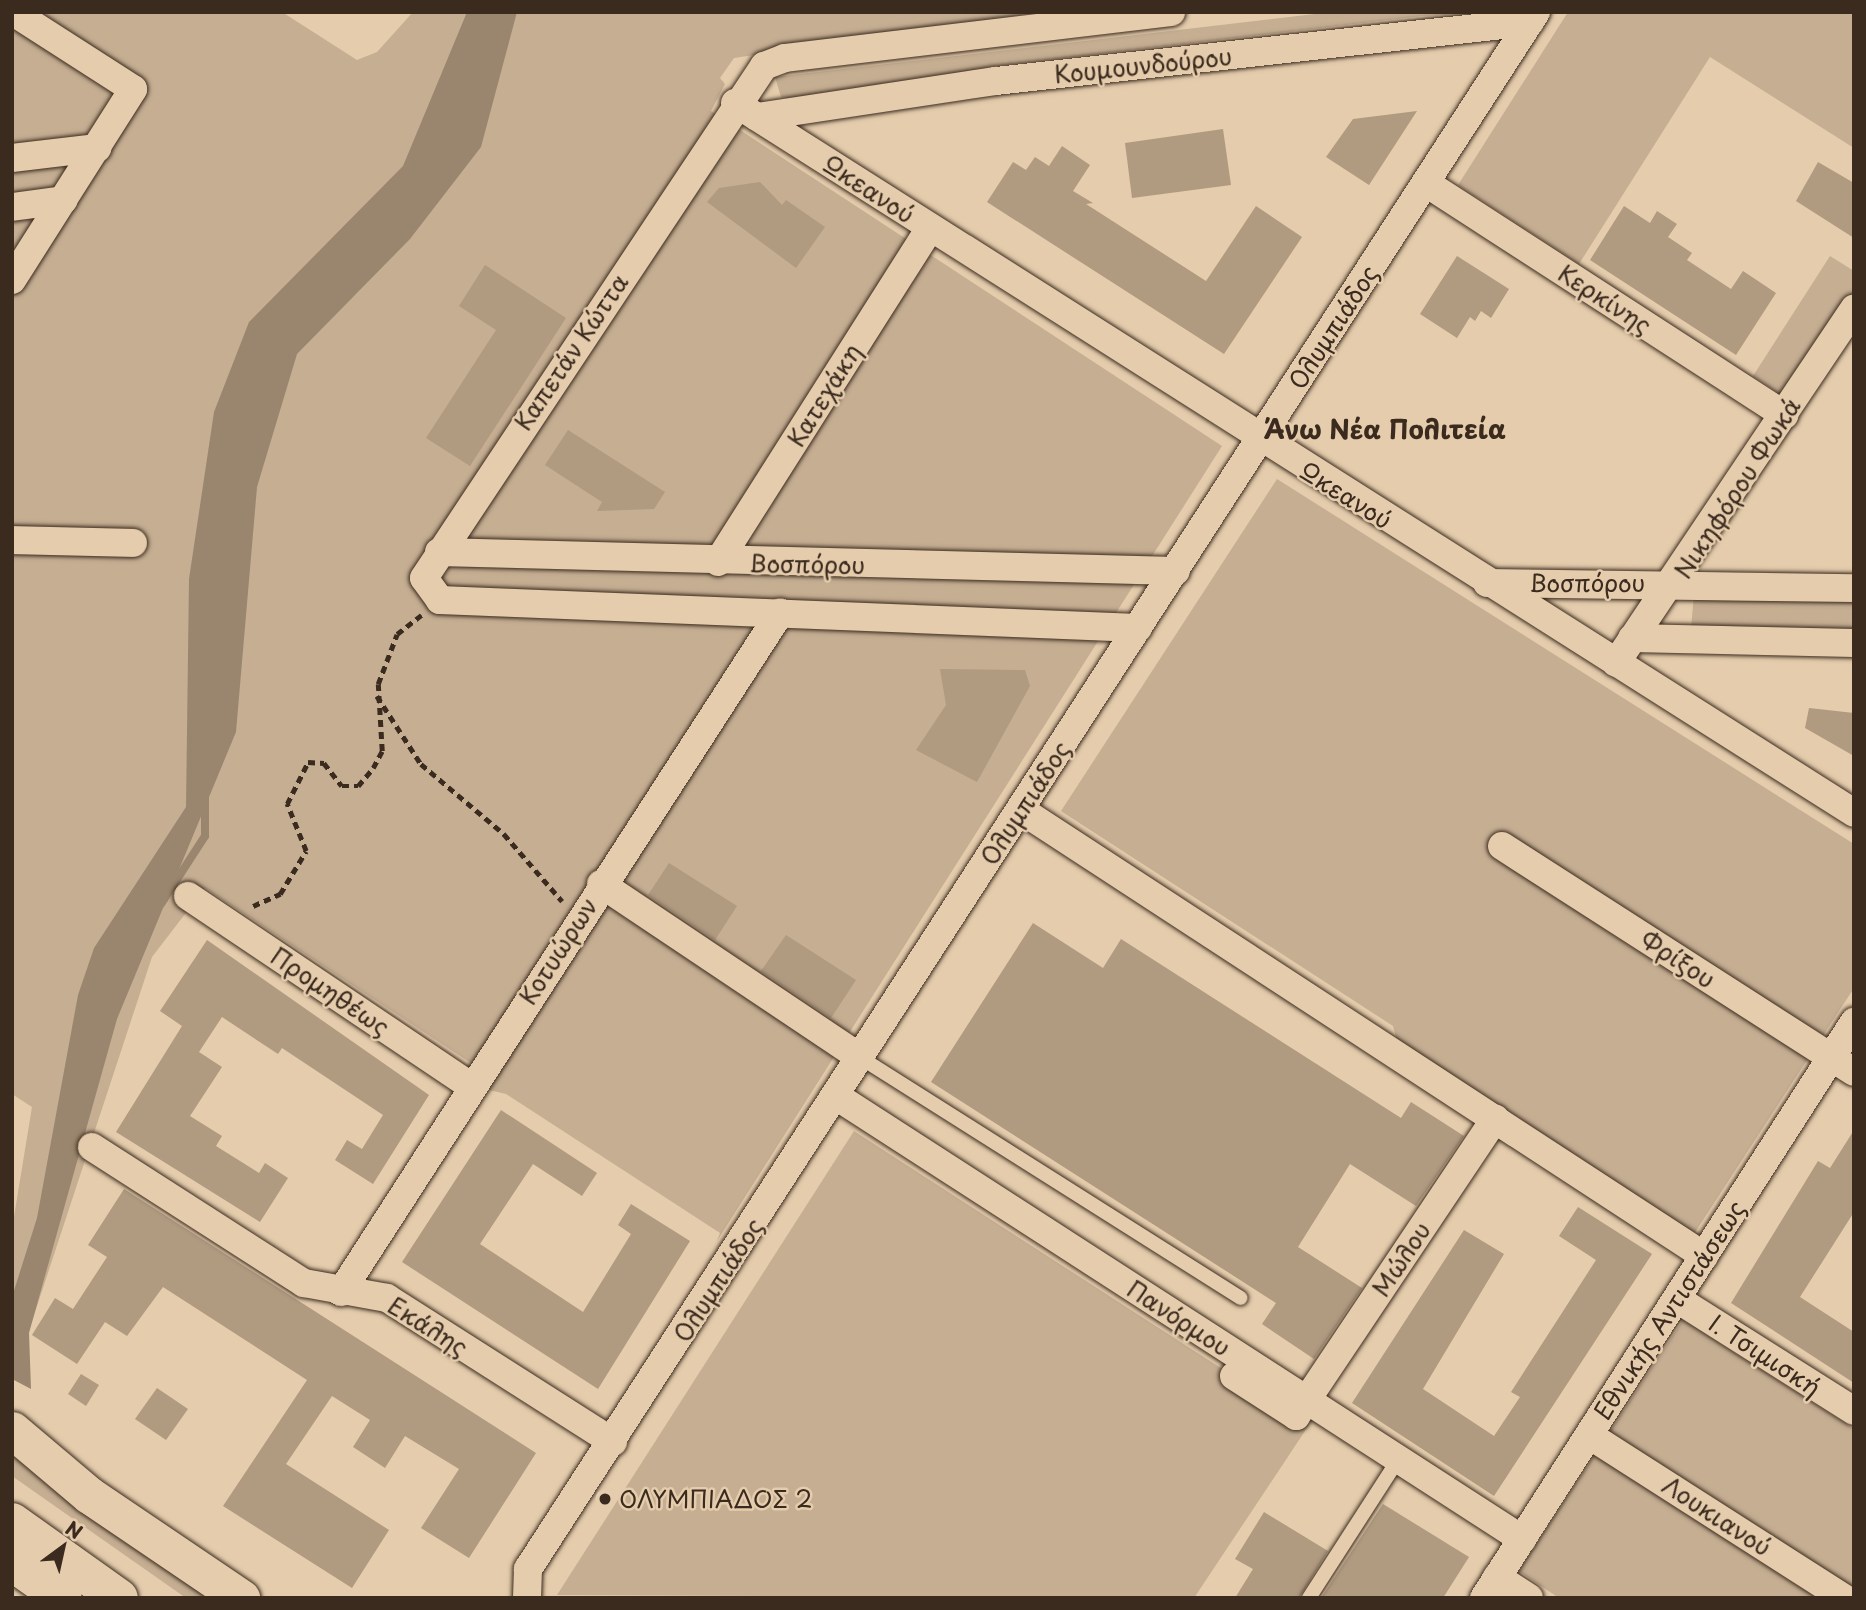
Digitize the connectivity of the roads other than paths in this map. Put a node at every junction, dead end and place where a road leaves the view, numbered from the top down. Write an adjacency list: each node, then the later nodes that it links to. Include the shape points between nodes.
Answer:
1 (13, 12): 6 (street, via 134,89)
2 (1171, 12): 3 (street, Κουμουνδούρου)
3 (1139, 13): 5 (street, Κουμουνδούρου, via 785,58 756,72)
4 (1533, 17): 5 (street, Κουμουνδούρου); 8 (street, Ολυμπιάδος)
5 (746, 110): 11 (street, Ωκεανού); 18 (street, Καπετάν Κώττα)
6 (97, 148): 7 (street); 9 (street)
7 (12, 158)
8 (1426, 183): 14 (street, Κερκίνης); 15 (street, Ολυμπιάδος)
9 (64, 200): 10 (street); 12 (street)
10 (12, 207)
11 (930, 228): 15 (street, Ωκεανού); 19 (street, Κατεχάκη)
12 (12, 280)
13 (1854, 309): 14 (street, Νικηφόρου Φωκά)
14 (1784, 415): 21 (street, Νικηφόρου Φωκά)
15 (1259, 440): 20 (street, Ολυμπιάδος); 22 (street, Ωκεανού)
16 (12, 540): 17 (street)
17 (133, 543)
18 (439, 552): 19 (street, Βοσπόρου); 24 (street, Καπετάν Κώττα, via 424,578)
19 (719, 562): 20 (street, Βοσπόρου)
20 (1175, 571): 26 (street, Ολυμπιάδος)
21 (1675, 582): 22 (street, Βοσπόρου); 23 (street, Βοσπόρου); 27 (street, Νικηφόρου Φωκά)
22 (1488, 583): 29 (street, Ωκεανού)
23 (1854, 588)
24 (440, 600): 25 (street, Βοσπόρου)
25 (780, 613): 26 (street, Βοσπόρου); 33 (street, Κοτυώρων)
26 (1138, 628): 30 (street, Ολυμπιάδος)
27 (1632, 638): 28 (street); 29 (street, Νικηφόρου Φωκά)
28 (1854, 643)
29 (1616, 663): 31 (street, Ωκεανού)
30 (1021, 810): 36 (street, Ολυμπιάδος); 40 (street)
31 (1854, 813)
32 (1502, 846): 37 (street, Φρίξου)
33 (601, 884): 36 (street); 38 (street, Κοτυώρων)
34 (196, 901): 38 (street, Προμηθέως)
35 (1854, 1022): 37 (street, Εθνικής Αντιστάσεως)
36 (861, 1058): 39 (street, Ολυμπιάδος); 44 (lane)
37 (1842, 1065): 42 (street, Εθνικής Αντιστάσεως)
38 (471, 1086): 43 (street, Κοτυώρων)
39 (836, 1096): 46 (street, Πανόρμου); 50 (street, Ολυμπιάδος)
40 (1495, 1119): 42 (street); 46 (street, Μώλου)
41 (92, 1147): 43 (street, Εκάλης, via 304,1283)
42 (1704, 1256): 45 (street, Εθνικής Αντιστάσεως)
43 (341, 1292): 50 (street, Εκάλης, via 387,1298)
44 (1240, 1298)
45 (1677, 1299): 47 (street, Ι. Τσιμισκή); 49 (street, Εθνικής Αντιστάσεως)
46 (1308, 1399): 51 (street, Πανόρμου)
47 (1854, 1412)
48 (12, 1430): 59 (street, via 89,1495)
49 (1589, 1435): 53 (street, Εθνικής Αντιστάσεως); 62 (street, Λουκιανού)
50 (612, 1442): 56 (street, Ολυμπιάδος, via 528,1569)
51 (1398, 1460): 53 (street, Πανόρμου); 60 (lane)
52 (12, 1522): 58 (highway)
53 (1522, 1539): 55 (street, Εθνικής Αντιστάσεως)
54 (12, 1562): 57 (highway)
55 (1491, 1588): 61 (street)
56 (530, 1597)
57 (63, 1598)
58 (120, 1598)
59 (241, 1598)
60 (1309, 1598)
61 (1529, 1598)
62 (1844, 1598)

